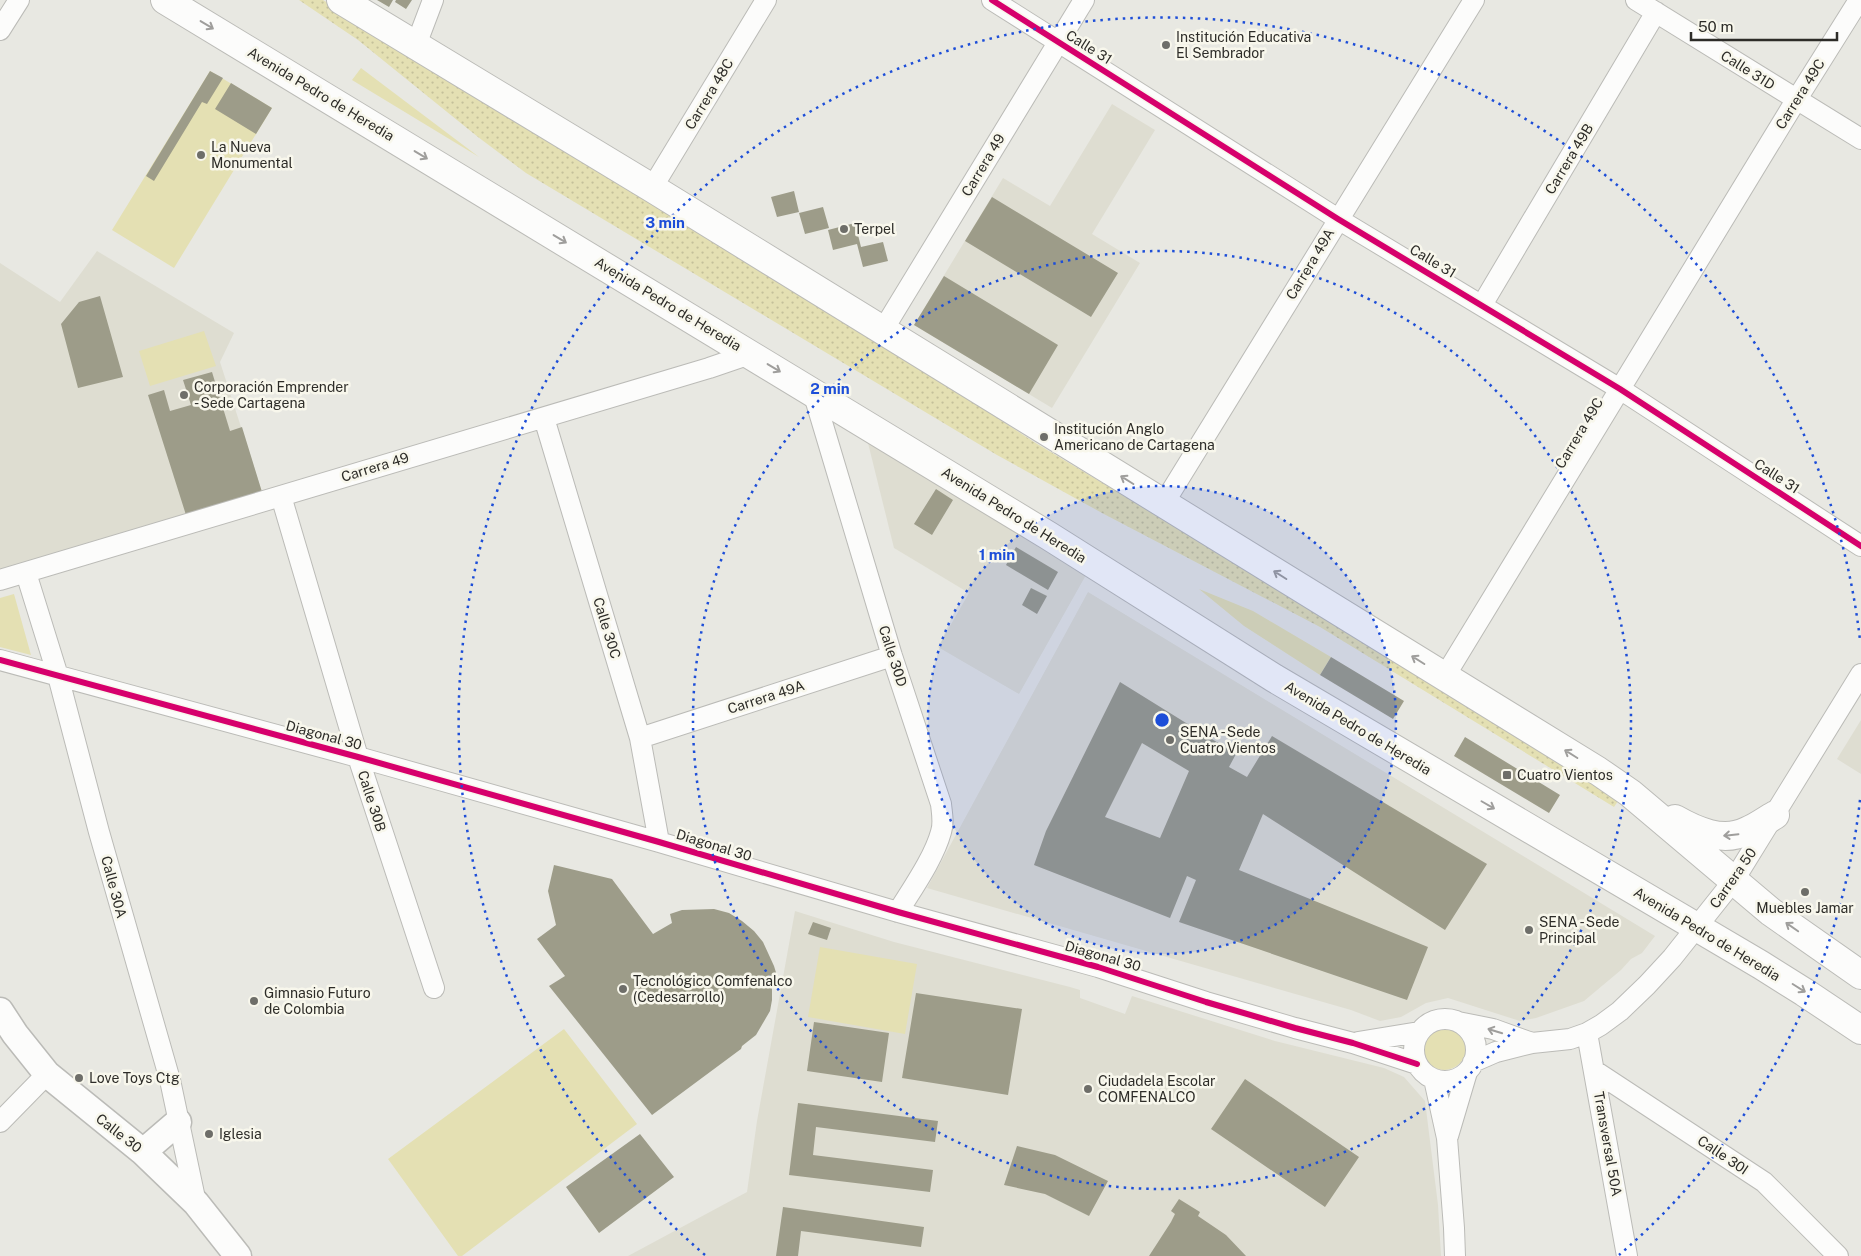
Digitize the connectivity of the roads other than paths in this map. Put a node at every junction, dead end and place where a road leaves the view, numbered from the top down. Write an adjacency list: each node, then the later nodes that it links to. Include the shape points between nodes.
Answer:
1 (19, 0): 12 (street)
2 (165, 0): 21 (highway, Avenida Pedro de Heredia, one-way to 21)
3 (341, 0): 14 (highway)
4 (433, 0): 14 (street)
5 (766, 0): 17 (street, Carrera 48C)
6 (992, 0): 13 (street, Calle 31)
7 (1084, 0): 13 (street, Carrera 49)
8 (1474, 0): 18 (street, Carrera 49A)
9 (1636, 0): 11 (street, Calle 31D)
10 (1859, 0): 15 (street, Carrera 49C)
11 (1656, 12): 15 (street, Calle 31D); 19 (street, Carrera 49B)
12 (0, 30)
13 (1058, 42): 18 (street, Calle 31); 20 (street, Carrera 49)
14 (416, 45): 17 (highway)
15 (1796, 99): 16 (street, Calle 31D); 22 (street, Carrera 49C)
16 (1861, 139)
17 (652, 188): 20 (highway)
18 (1338, 219): 19 (street, Calle 31); 26 (street, Carrera 49A)
19 (1482, 305): 22 (street, Calle 31)
20 (883, 330): 26 (highway, one-way to 20)
21 (750, 354): 23 (highway, Avenida Pedro de Heredia, one-way to 23); 24 (street, Carrera 49)
22 (1620, 389): 27 (street, Calle 31); 34 (street, Carrera 49C)
23 (813, 392): 30 (street, Calle 30D); 42 (highway, Avenida Pedro de Heredia, one-way to 42, via 1274,678)
24 (544, 418): 25 (street, Carrera 49); 35 (street, Calle 30C)
25 (281, 496): 28 (street, Carrera 49); 36 (street, Calle 30B)
26 (1164, 503): 34 (highway, one-way to 26)
27 (1861, 545)
28 (26, 573): 29 (street, Carrera 49); 33 (street, Calle 30A)
29 (0, 580)
30 (892, 656): 35 (street, Carrera 49A); 41 (street, Calle 30D, via 942,804 943,818 941,832 923,872)
31 (0, 660): 33 (street, Diagonal 30)
32 (1861, 674): 38 (street, Carrera 50)
33 (58, 676): 36 (street, Diagonal 30); 58 (street, Calle 30A, via 170,1080)
34 (1445, 676): 37 (highway, one-way to 34)
35 (640, 738): 39 (street, Calle 30C)
36 (358, 757): 39 (street, Diagonal 30); 44 (street, Calle 30B)
37 (1630, 793): 38 (highway, one-way to 37, via 1746,832 1712,835); 40 (highway)
38 (1775, 815): 40 (street, Carrera 50)
39 (659, 842): 41 (street, Diagonal 30)
40 (1734, 880): 42 (street, Carrera 50); 43 (highway, one-way to 40, via 1787,924)
41 (898, 912): 50 (street, Diagonal 30)
42 (1697, 927): 47 (highway, Avenida Pedro de Heredia, one-way to 47); 49 (street, Carrera 50, via 1647,986 1620,1011)
43 (1861, 975)
44 (434, 988)
45 (0, 1011): 55 (main road, Calle 30)
46 (1458, 1022): 48 (street, via 1441,1019); 51 (street, Carrera 50, one-way to 46, via 1493,1029); 53 (street, via 1474,1041 1476,1050)
47 (1861, 1030)
48 (1419, 1032): 50 (street, Diagonal 30); 52 (street, via 1414,1048)
49 (1588, 1033): 51 (street, Carrera 50); 54 (street, Transversal 50A)
50 (1353, 1043): 52 (street, Diagonal 30)
51 (1532, 1043): 53 (street, Carrera 50, via 1496,1052)
52 (1417, 1064): 56 (street)
53 (1470, 1067): 56 (street, via 1451,1080); 59 (street)
54 (1595, 1071): 64 (street, Transversal 50A); 65 (street, Calle 30I, via 1764,1182)
55 (47, 1074): 57 (street); 60 (main road, Calle 30)
56 (1434, 1079): 59 (street)
57 (0, 1122)
58 (178, 1122): 60 (main road); 61 (street, Calle 30A)
59 (1447, 1138): 63 (street)
60 (143, 1152): 61 (main road, Calle 30)
61 (196, 1203): 62 (main road, Calle 30)
62 (238, 1256)
63 (1455, 1256)
64 (1627, 1256)
65 (1838, 1256)

